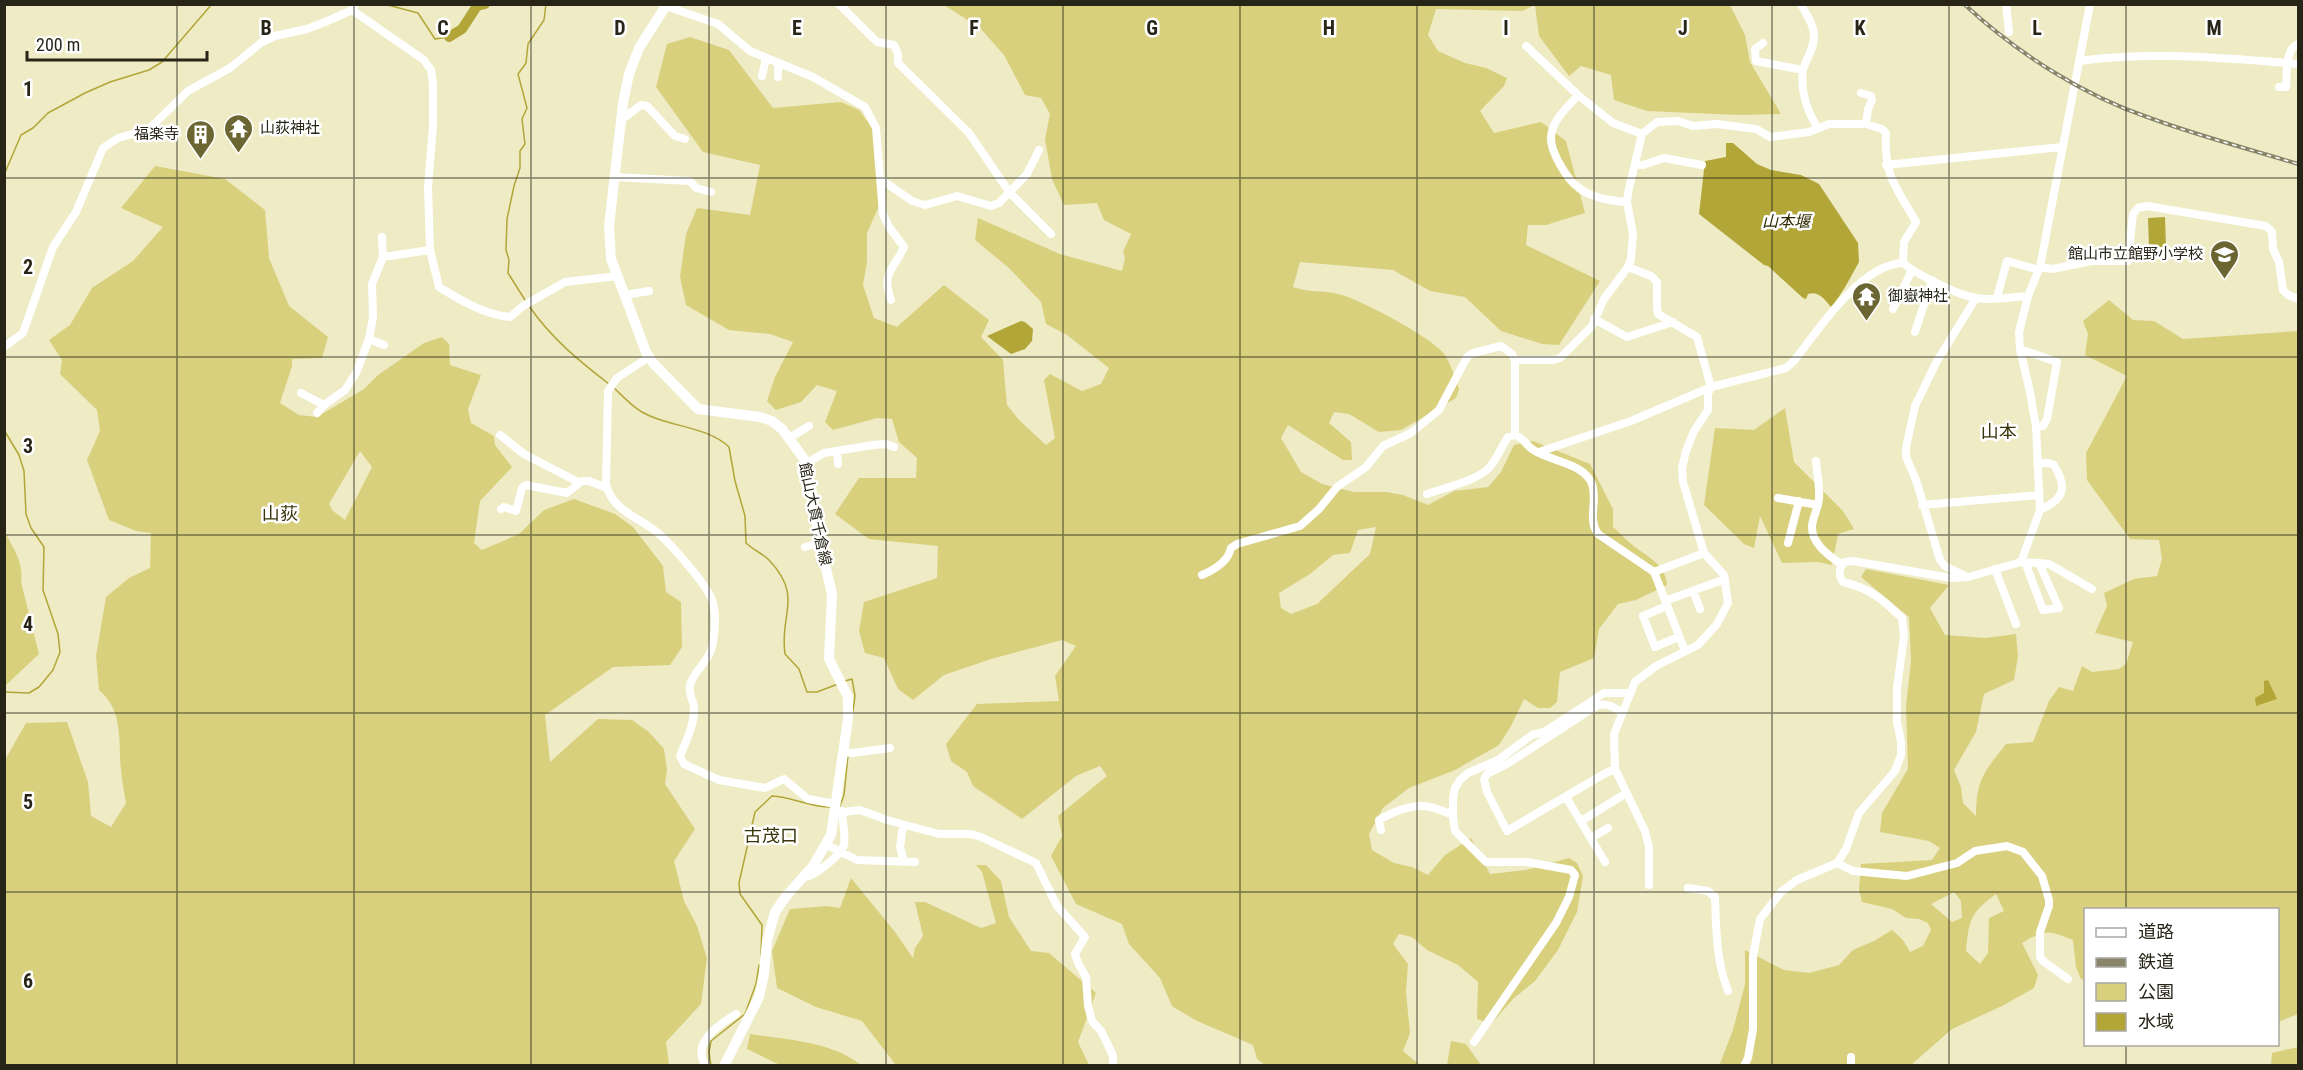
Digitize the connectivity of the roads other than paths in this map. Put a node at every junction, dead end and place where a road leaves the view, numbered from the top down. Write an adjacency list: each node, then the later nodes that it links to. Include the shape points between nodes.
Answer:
1 (1801, 4): 16 (street, via 1814,34)
2 (2006, 4): 7 (street)
3 (2090, 4): 12 (street)
4 (666, 5): 11 (street, via 717,24 750,51); 22 (main road, 館山大貫千倉線, via 635,57)
5 (844, 6): 35 (street, via 877,42 894,45 898,63 969,133)
6 (354, 7): 39 (street, via 424,60 431,70 434,120 428,186); 60 (street, via 307,29 262,42 230,68 182,96 148,130 118,138 103,148 76,212 53,247 23,333)
7 (2009, 32)
8 (1763, 43): 16 (street, via 1755,49 1756,61)
9 (2298, 44): 14 (street, via 2293,46)
10 (1526, 46): 21 (street)
11 (766, 58): 13 (street); 17 (street)
12 (2079, 61): 14 (street, via 2211,57); 27 (street)
13 (778, 63): 18 (street); 33 (street, via 813,77 865,107 876,128)
14 (2288, 63): 15 (street); 19 (street, via 2286,87)
15 (2298, 64)
16 (1803, 69): 24 (street, via 1809,116)
17 (762, 76)
18 (778, 77)
19 (2279, 87)
20 (1861, 93): 23 (street, via 1872,100)
21 (1578, 94): 25 (street, via 1613,123); 36 (street, via 1557,119 1551,135 1555,158 1577,188)
22 (621, 120): 26 (street, via 641,105 647,106 675,136); 32 (main road, 館山大貫千倉線)
23 (1866, 124): 24 (street, via 1829,124); 31 (street, via 1886,133)
24 (1818, 128): 25 (street, via 1770,137 1756,129 1717,124 1693,126 1664,120)
25 (1642, 134): 29 (street)
26 (685, 139)
27 (2062, 147): 31 (street); 43 (street)
28 (1039, 150): 35 (street, via 1027,174)
29 (1635, 164): 30 (street, via 1664,158); 36 (street)
30 (1702, 165)
31 (1886, 165): 41 (street, via 1916,222 1904,242)
32 (615, 177): 34 (street, via 690,182); 45 (main road, 館山大貫千倉線, via 609,238)
33 (882, 180): 35 (street, via 912,201 925,205 957,196 991,206); 53 (street, via 885,218 904,247 887,275)
34 (711, 192)
35 (1010, 193): 37 (street)
36 (1627, 202): 42 (street, via 1633,234)
37 (1051, 234)
38 (382, 237): 40 (street)
39 (430, 250): 40 (street); 45 (street, via 439,287 497,316 510,317 565,282)
40 (383, 257): 58 (street, via 372,284 374,317)
41 (1903, 263): 44 (street); 64 (street, via 1886,266 1855,287 1786,368)
42 (1628, 267): 55 (street); 56 (street, via 1657,282 1658,314)
43 (2039, 268): 49 (street); 50 (street, via 2007,261); 52 (street, via 2128,261 2133,214 2147,206 2266,226 2272,232 2283,290)
44 (1911, 270): 46 (street); 54 (street)
45 (618, 276): 48 (main road, 館山大貫千倉線)
46 (1932, 280): 51 (street); 57 (street)
47 (649, 291): 48 (street)
48 (625, 295): 62 (main road, 館山大貫千倉線)
49 (2028, 296): 50 (street); 61 (street, via 2019,332)
50 (1997, 297): 51 (street)
51 (1976, 298): 87 (street, via 1915,406 1906,457)
52 (2298, 299)
53 (891, 300)
54 (1893, 309)
55 (1594, 319): 56 (street, via 1627,337); 63 (street, via 1592,326 1560,358)
56 (1673, 322): 64 (street, via 1697,337)
57 (1915, 332)
58 (369, 339): 59 (street); 66 (street, via 345,390)
59 (384, 345)
60 (4, 347)
61 (2020, 349): 69 (street); 69 (street, via 2056,362 2047,419 2043,426)
62 (649, 357): 72 (main road, 館山大貫千倉線, via 698,408 766,419); 81 (street, via 622,373 609,391)
63 (1515, 360): 71 (street); 99 (street, via 1501,346 1467,357 1439,410 1411,433 1383,446 1366,467 1337,488 1300,526 1237,544 1217,568)
64 (1711, 387): 75 (street, via 1631,421); 93 (street, via 1708,410 1689,442 1682,468)
65 (301, 393): 66 (street)
66 (324, 405): 67 (street)
67 (317, 413)
68 (808, 426): 72 (street)
69 (2036, 427): 78 (street)
70 (500, 435): 80 (street, via 525,454)
71 (1515, 435): 75 (street); 82 (street, via 1508,437 1487,470)
72 (789, 438): 77 (main road, 館山大貫千倉線)
73 (894, 447): 74 (street, via 886,444)
74 (837, 452): 77 (street, via 824,453); 79 (street)
75 (1539, 452): 98 (street, via 1589,478 1593,486 1593,526 1598,534)
76 (1816, 461): 86 (street)
77 (807, 463): 90 (main road, 館山大貫千倉線)
78 (2037, 463): 83 (street); 89 (street, via 2054,465 2063,492)
79 (838, 464)
80 (578, 482): 81 (street, via 589,481); 88 (street, via 567,493 526,485 516,511)
81 (607, 488): 116 (street, via 623,512 661,535 713,602 711,651 689,689 694,708 680,756 684,764 719,780 753,787 765,788 784,779 808,799)
82 (1427, 494)
83 (2039, 495): 87 (street); 89 (street)
84 (1778, 498): 85 (street)
85 (1799, 501): 86 (street); 91 (street)
86 (1818, 505): 96 (street, via 1812,526 1814,534 1824,552)
87 (1922, 505): 100 (street, via 1940,560)
88 (501, 509)
89 (2040, 510): 94 (street)
90 (820, 543): 92 (street); 112 (main road, 館山大貫千倉線, via 831,594 829,659 847,692 849,706)
91 (1788, 543)
92 (805, 547)
93 (1704, 553): 98 (street); 101 (street)
94 (2023, 562): 95 (street); 95 (street, via 2043,610 2059,608); 97 (street)
95 (2039, 562): 102 (street)
96 (1842, 565): 100 (street, via 1853,561); 128 (street, via 1839,577 1843,582 1873,592 1902,618 1904,636 1897,688 1901,755 1895,771 1858,813)
97 (1995, 569): 100 (street); 106 (street)
98 (1654, 572): 104 (street)
99 (1202, 575)
100 (1968, 578)
101 (1725, 579): 103 (street); 108 (street, via 1728,603 1724,614 1698,645)
102 (2092, 589)
103 (1694, 591): 104 (street); 105 (street)
104 (1666, 604): 107 (street); 107 (street, via 1643,616 1654,647)
105 (1700, 609)
106 (2016, 624)
107 (1678, 637): 108 (street)
108 (1685, 651): 109 (street, via 1645,673)
109 (1630, 693): 110 (street); 117 (street, via 1604,693 1498,760 1468,773 1455,788)
110 (1622, 713): 113 (street, via 1614,734); 115 (street, via 1611,706 1598,705 1484,779 1507,831)
111 (890, 748): 112 (street)
112 (848, 752): 116 (main road, 館山大貫千倉線)
113 (1615, 770): 114 (street); 115 (street)
114 (1625, 794): 118 (street); 130 (street, via 1645,831)
115 (1566, 796): 118 (street)
116 (838, 809): 119 (street, via 860,810); 123 (main road, 館山大貫千倉線); 124 (street, via 844,845)
117 (1453, 814): 121 (street, via 1427,806 1403,809 1379,820); 135 (street, via 1455,831 1486,862 1527,861 1571,870 1575,875 1556,923)
118 (1581, 821): 122 (street)
119 (903, 825): 125 (street, via 900,846); 138 (street, via 939,834 981,837 1036,864 1057,906 1085,937 1075,954 1086,977 1092,1021 1108,1045)
120 (1608, 828): 122 (street)
121 (1381, 830)
122 (1591, 838): 127 (street)
123 (827, 845): 124 (street); 129 (main road, 館山大貫千倉線)
124 (839, 852): 125 (street, via 857,860); 129 (street, via 820,870)
125 (904, 862): 126 (street)
126 (915, 862)
127 (1605, 862)
128 (1837, 863): 132 (street, via 1853,871 1907,876 1957,863 1975,851 2007,846 2023,852 2042,876 2049,900 2040,932 2040,957); 139 (street, via 1789,886 1760,919 1753,956 1753,1029)
129 (802, 877): 137 (main road, 館山大貫千倉線, via 775,912 759,997)
130 (1649, 885)
131 (1688, 888): 133 (street, via 1708,891 1715,897 1716,942)
132 (2068, 979)
133 (1728, 991)
134 (736, 1014): 136 (street, via 711,1031 703,1048)
135 (1474, 1042)
136 (706, 1065)
137 (724, 1065)
138 (1113, 1065)
139 (1744, 1065)

